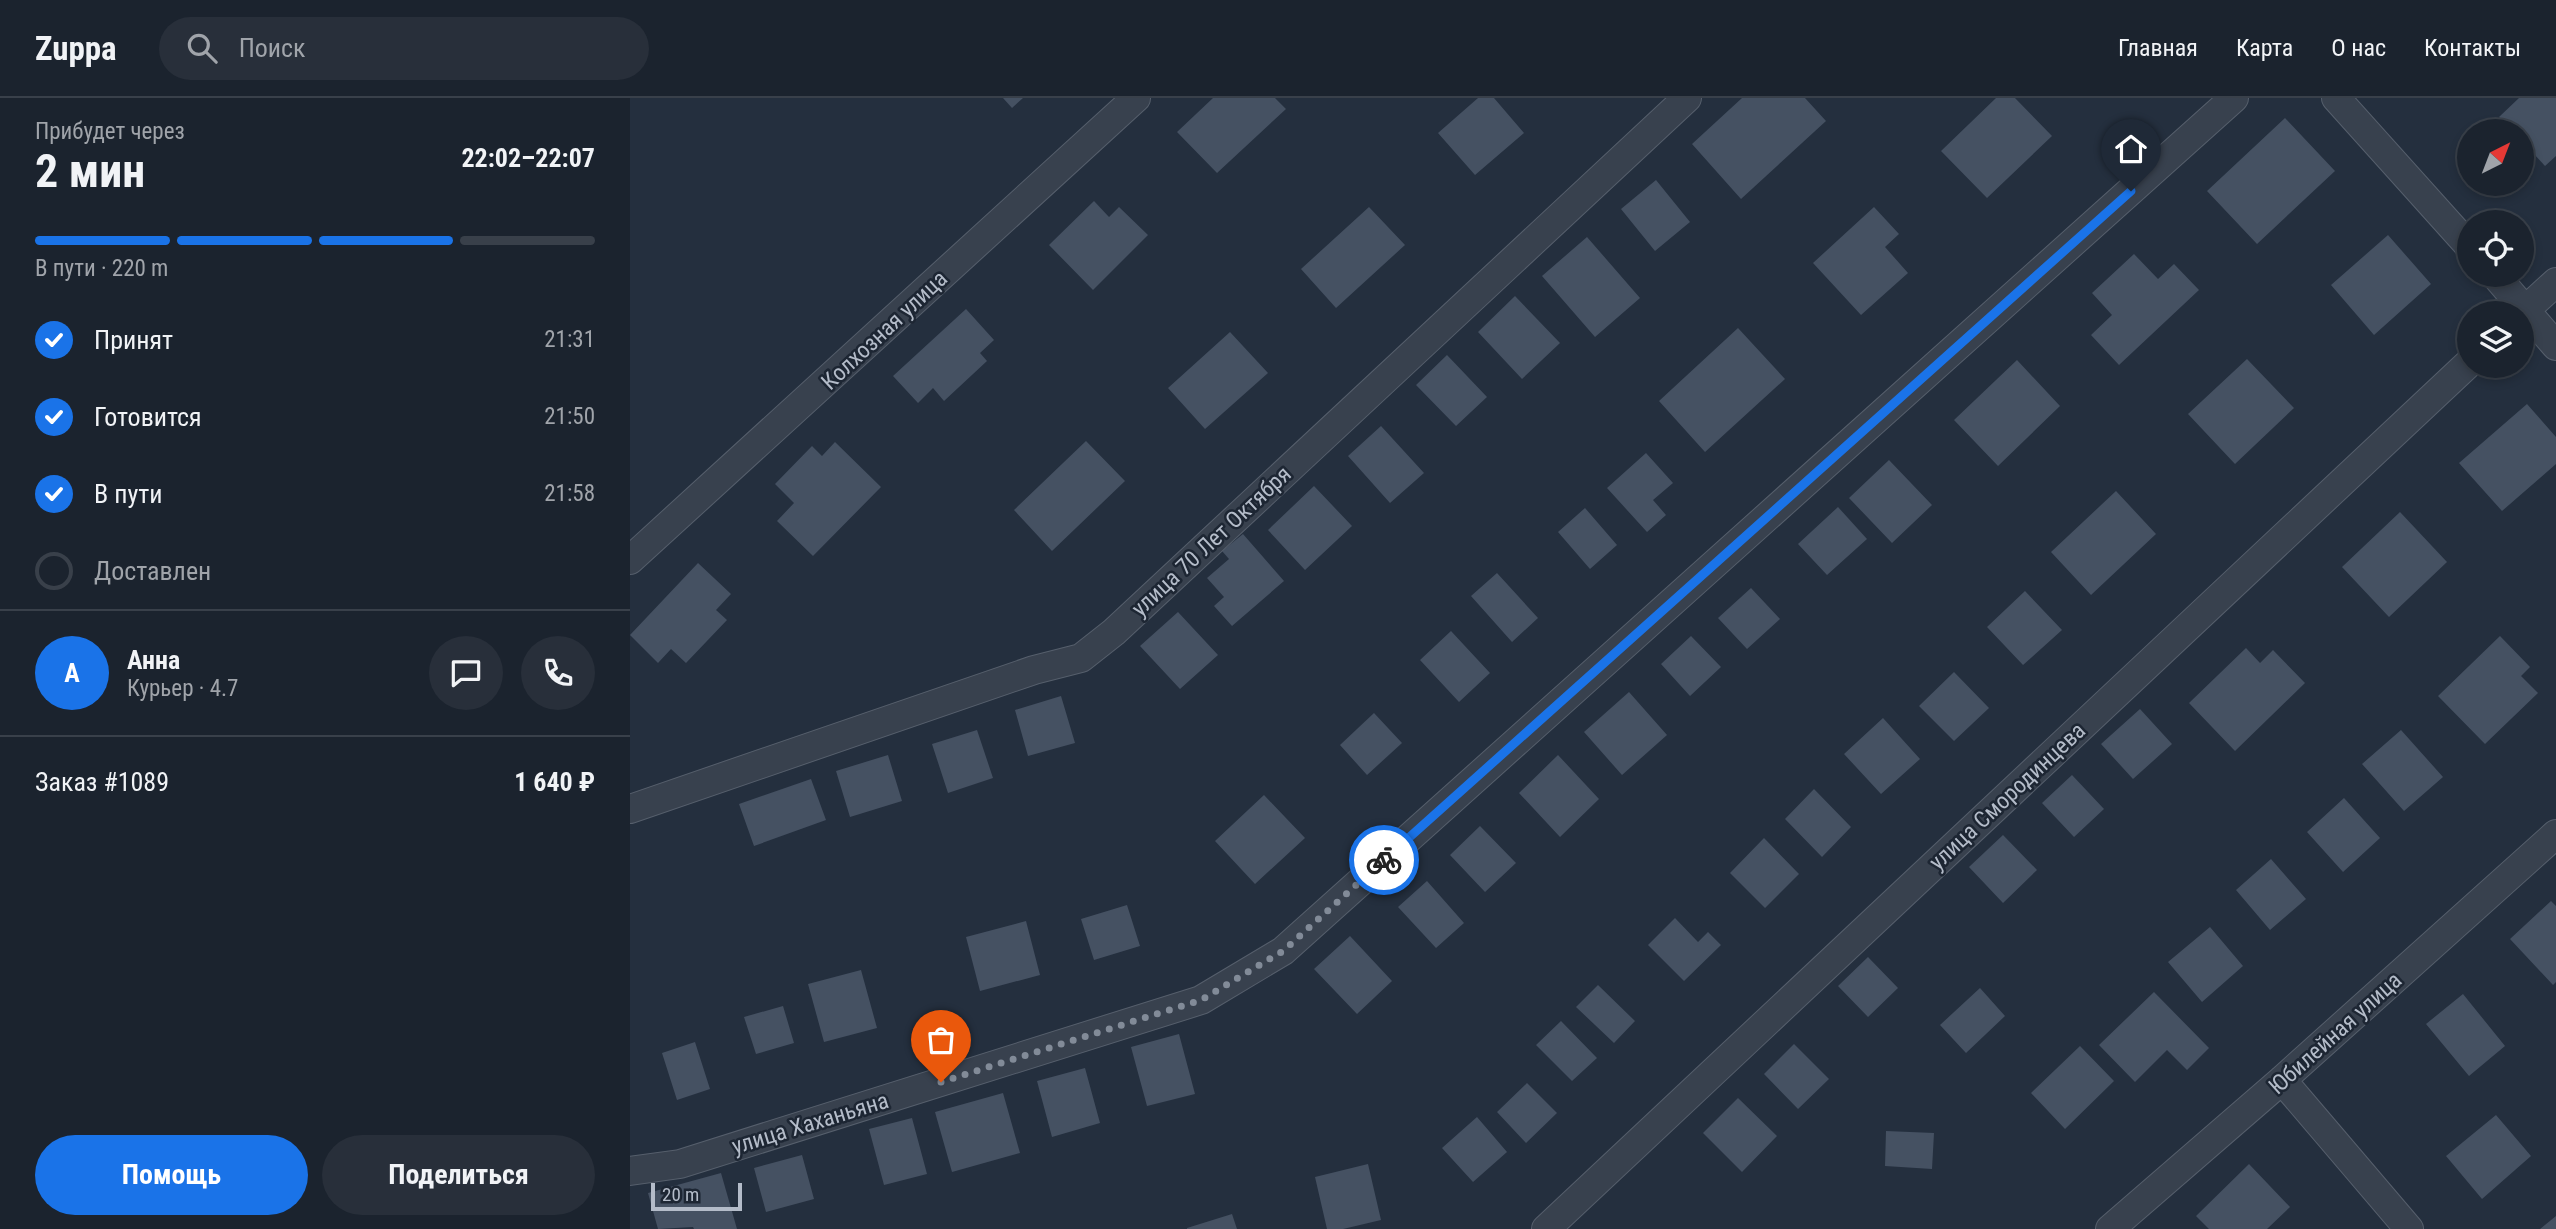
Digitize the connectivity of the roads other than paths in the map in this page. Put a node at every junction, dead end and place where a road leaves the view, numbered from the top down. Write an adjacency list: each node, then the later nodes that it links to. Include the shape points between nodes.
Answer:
1 (1136, 98): 13 (street, Колхозная улица)
2 (1687, 98): 14 (street, улица 70 Лет Октября, via 1081,658 1034,670)
3 (2234, 98): 17 (street, улица Хаханьяна, via 1283,951 1201,1000 680,1164)
4 (2336, 98): 5 (street)
5 (2457, 233)
6 (2556, 282): 9 (street)
7 (2505, 287): 8 (street)
8 (2516, 301)
9 (2534, 302)
10 (2534, 322): 11 (street)
11 (2556, 346)
12 (2457, 374): 18 (street, улица Смородинцева)
13 (630, 560)
14 (630, 809)
15 (2556, 834): 16 (street, Юбилейная улица)
16 (2283, 1080): 19 (street, Юбилейная улица); 20 (street)
17 (630, 1171)
18 (1546, 1229)
19 (2110, 1229)
20 (2409, 1229)

